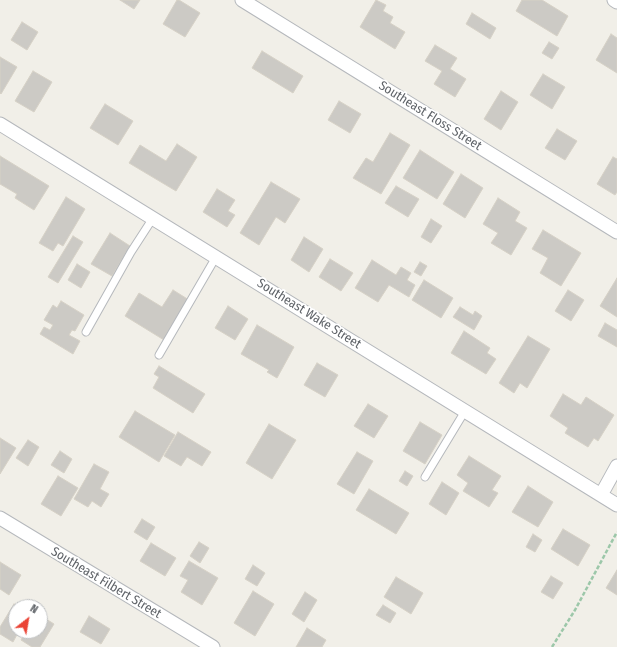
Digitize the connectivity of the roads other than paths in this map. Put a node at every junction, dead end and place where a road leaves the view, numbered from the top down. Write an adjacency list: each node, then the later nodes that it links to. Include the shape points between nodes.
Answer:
1 (242, 0): 6 (street, Southeast Floss Street)
2 (614, 0): 3 (street)
3 (617, 2)
4 (0, 124): 5 (street, Southeast Wake Street)
5 (153, 218): 7 (street, Southeast Wake Street); 8 (lane)
6 (617, 232)
7 (216, 257): 9 (lane); 10 (street, Southeast Wake Street)
8 (86, 332)
9 (159, 355)
10 (465, 411): 12 (lane); 13 (street, Southeast Wake Street)
11 (617, 466): 13 (street)
12 (425, 477)
13 (601, 495): 14 (street, Southeast Wake Street)
14 (617, 505)
15 (0, 518): 16 (street, Southeast Filbert Street)
16 (213, 647)

